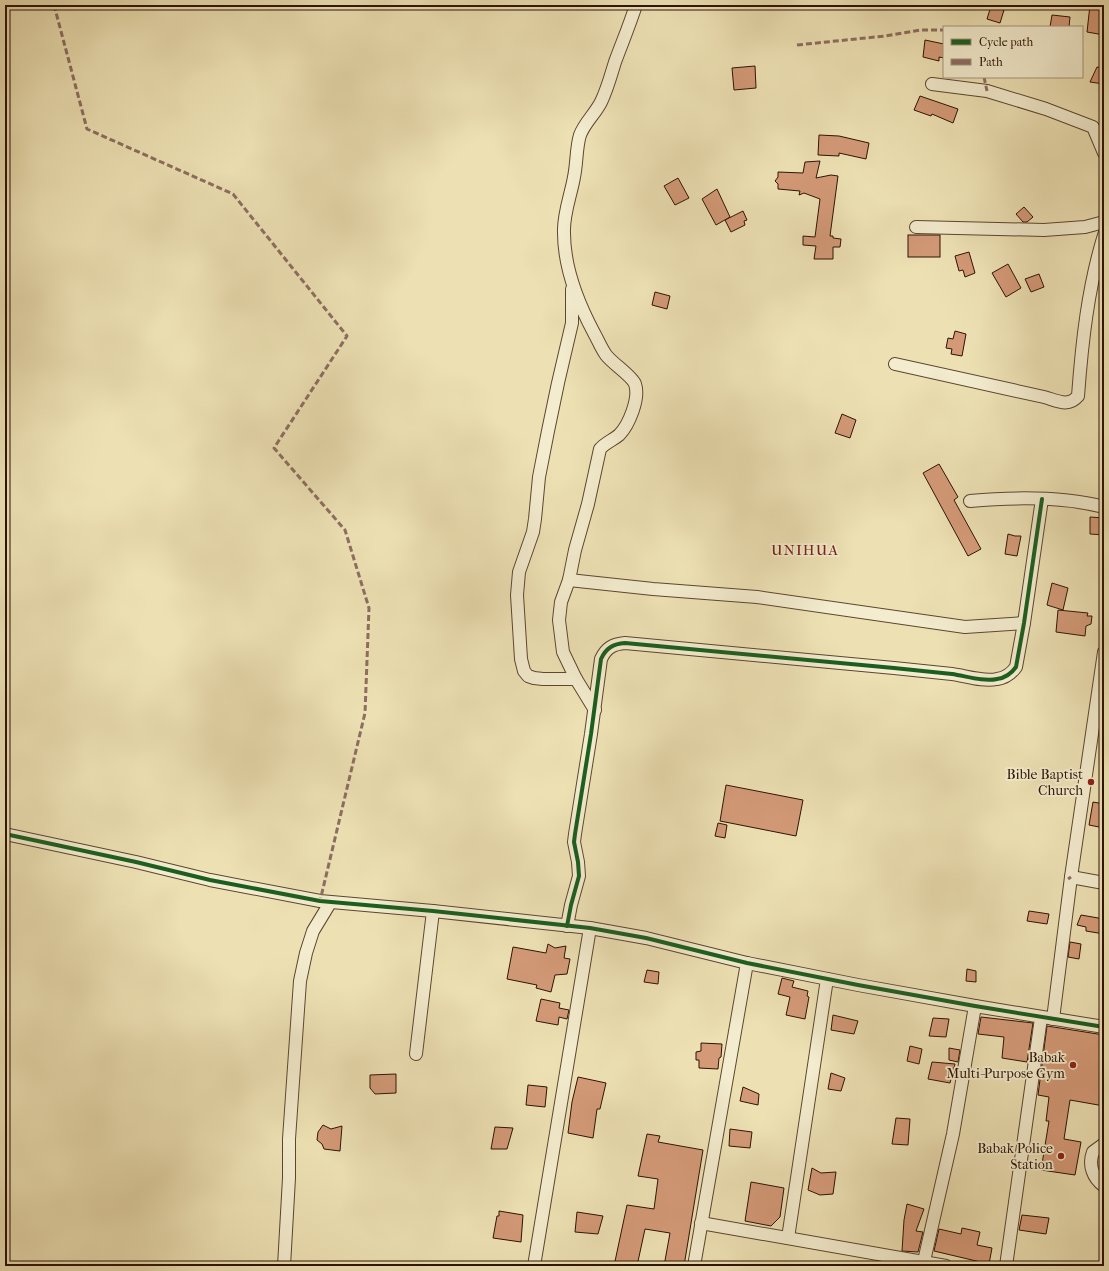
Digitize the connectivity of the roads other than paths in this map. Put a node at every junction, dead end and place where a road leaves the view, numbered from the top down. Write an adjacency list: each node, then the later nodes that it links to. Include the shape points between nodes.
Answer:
1 (636, 5): 7 (street, via 602,101 584,125 577,147 563,232)
2 (932, 84): 3 (street, via 987,91 1093,127)
3 (1104, 154)
4 (1104, 222): 5 (street, via 1085,227 1044,230)
5 (916, 227)
6 (1104, 235): 8 (street, via 1094,271 1078,396 1074,401 1063,402)
7 (572, 283): 12 (street, via 586,317 606,354 630,376 636,392 627,424 620,434 600,449); 15 (street, via 572,323 539,477 534,525 519,572 517,595 524,671 534,678)
8 (895, 364)
9 (1042, 498): 10 (street); 11 (street); 13 (street)
10 (970, 501)
11 (1104, 507)
12 (569, 580): 13 (street, via 757,597 965,627); 15 (street, via 561,602 560,636 563,652)
13 (1024, 623): 16 (street, via 1016,667 1006,676 989,680 861,665 617,643 604,651 601,659)
14 (1104, 652): 18 (street)
15 (576, 679): 16 (street)
16 (595, 710): 22 (street, via 574,842 579,876)
17 (5, 834): 20 (street, via 210,880)
18 (1071, 877): 19 (street); 27 (street)
19 (1104, 884)
20 (330, 903): 21 (street); 35 (street, via 313,931 300,982 289,1139)
21 (433, 911): 22 (street); 29 (street)
22 (567, 926): 23 (street)
23 (590, 928): 24 (street, via 646,938); 36 (street)
24 (747, 963): 25 (street); 32 (street)
25 (827, 979): 26 (street); 33 (street)
26 (975, 1006): 27 (street); 34 (street, via 952,1134)
27 (1047, 1018): 28 (street); 39 (street)
28 (1104, 1028)
29 (416, 1054)
30 (1104, 1144): 31 (street, via 1093,1152 1091,1166 1095,1177)
31 (1104, 1186)
32 (701, 1223): 33 (street); 37 (street)
33 (788, 1238): 34 (street)
34 (924, 1262): 38 (street)
35 (284, 1266)
36 (534, 1266)
37 (694, 1266)
38 (946, 1266)
39 (1006, 1266)

